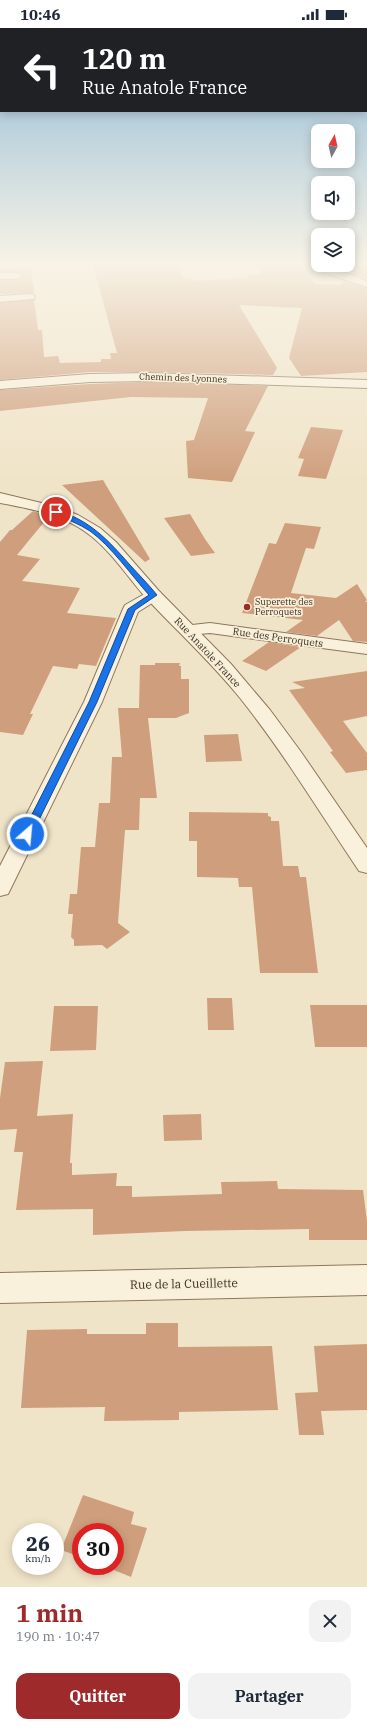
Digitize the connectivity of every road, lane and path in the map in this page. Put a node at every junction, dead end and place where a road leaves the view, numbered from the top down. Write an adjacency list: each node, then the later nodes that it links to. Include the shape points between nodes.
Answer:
1 (367, 384): 2 (street, Chemin des Lyonnes, via 149,377 90,378)
2 (0, 385)
3 (0, 498): 4 (street, Rue Anatole France, via 56,512 94,531)
4 (154, 595): 5 (street, Rue Anatole France); 8 (street, via 132,609 93,702)
5 (189, 630): 6 (street, Rue des Perroquets, via 210,628); 7 (street, Rue Anatole France, via 277,733)
6 (367, 649)
7 (367, 865)
8 (0, 888)
9 (367, 1280): 10 (street, Rue de la Cueillette)
10 (0, 1288)

